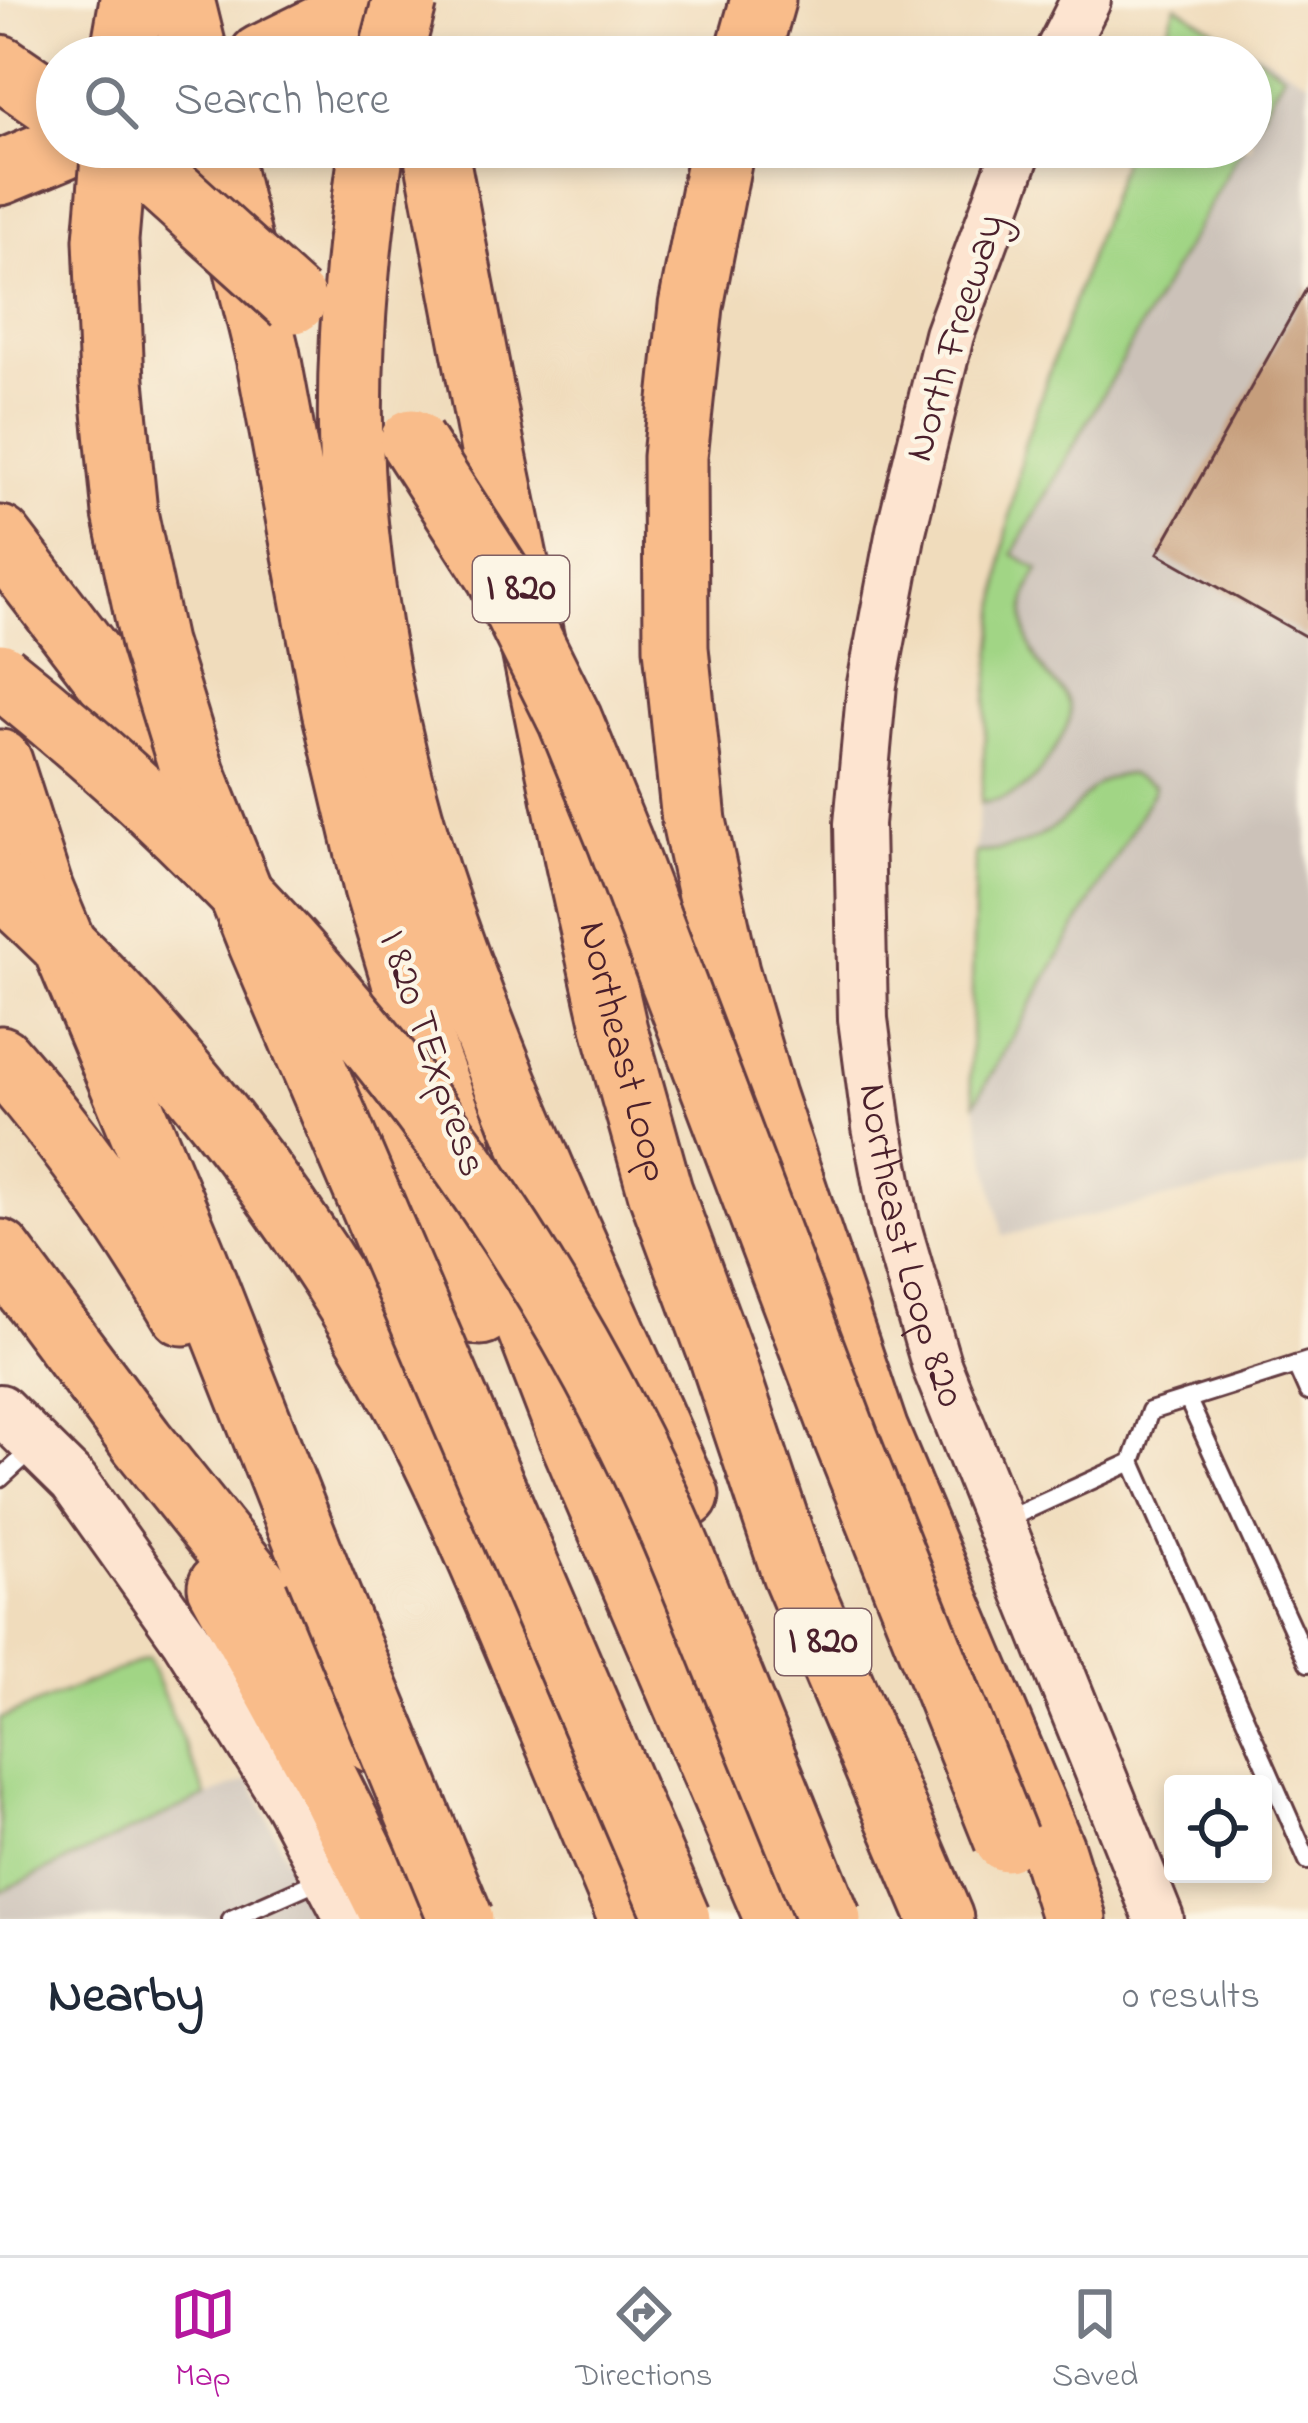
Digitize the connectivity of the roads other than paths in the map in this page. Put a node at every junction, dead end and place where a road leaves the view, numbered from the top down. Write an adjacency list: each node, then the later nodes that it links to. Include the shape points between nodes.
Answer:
1 (132, 0): 7 (highway)
2 (182, 0): 8 (highway)
3 (377, 0): 9 (highway)
4 (404, 0): 10 (highway, bridge); 11 (highway)
5 (763, 0): 12 (highway)
6 (1086, 0): 13 (main road)
7 (126, 36)
8 (191, 36)
9 (304, 36)
10 (395, 36)
11 (412, 36)
12 (753, 36)
13 (1068, 36)
14 (0, 67): 15 (highway)
15 (36, 92)
16 (36, 158): 24 (highway)
17 (113, 168): 52 (highway, bridge, via 106,241 125,513 153,644 193,773)
18 (146, 168): 59 (highway, bridge, via 294,302 412,441 498,575 620,842 1006,1839)
19 (223, 168): 54 (highway, I 820 TEXpress, via 268,356 334,710 428,1061 570,1436)
20 (369, 168): 56 (highway, via 356,272 356,523 408,804 482,1023)
21 (439, 168): 32 (highway, Northeast Loop / I 820, via 615,1030 660,1191)
22 (718, 168): 60 (highway, via 675,457 676,648 694,820 763,1096 876,1431)
23 (1010, 168): 25 (main road, North Freeway, via 949,335)
24 (0, 173)
25 (901, 531): 41 (main road, Northeast Loop 820, via 872,684 859,824 863,1019 900,1241 937,1367)
26 (0, 538): 53 (highway, I 820 TEXpress, via 236,845 389,1115 454,1249)
27 (0, 675): 55 (highway, bridge, via 157,809 278,934 393,1070 520,1245 653,1490)
28 (0, 762): 42 (highway, via 41,890)
29 (0, 885): 51 (highway, via 182,1072 356,1318 467,1528)
30 (0, 1058): 42 (highway, via 145,1247)
31 (0, 1252): 37 (highway)
32 (722, 1358): 57 (highway, Northeast Loop / I 820, via 794,1573); 58 (highway, via 762,1397)
33 (1302, 1363): 34 (lane); 35 (lane)
34 (1308, 1392)
35 (1188, 1400): 39 (lane, via 1150,1411); 43 (lane)
36 (0, 1409): 38 (main road)
37 (142, 1442): 48 (highway); 50 (highway, via 336,1684)
38 (37, 1445): 40 (lane); 45 (main road, via 74,1482 185,1638)
39 (1132, 1462): 41 (lane); 44 (lane)
40 (0, 1478)
41 (999, 1522): 61 (main road, Northeast Loop 820)
42 (317, 1569): 49 (highway, bridge)
43 (1308, 1663)
44 (1308, 1861)
45 (327, 1876): 46 (lane); 47 (main road)
46 (231, 1919)
47 (350, 1919)
48 (394, 1919)
49 (461, 1919)
50 (492, 1919)
51 (631, 1919)
52 (678, 1919)
53 (730, 1919)
54 (777, 1919)
55 (829, 1919)
56 (862, 1919)
57 (941, 1919)
58 (986, 1919)
59 (1056, 1919)
60 (1074, 1919)
61 (1159, 1919)

